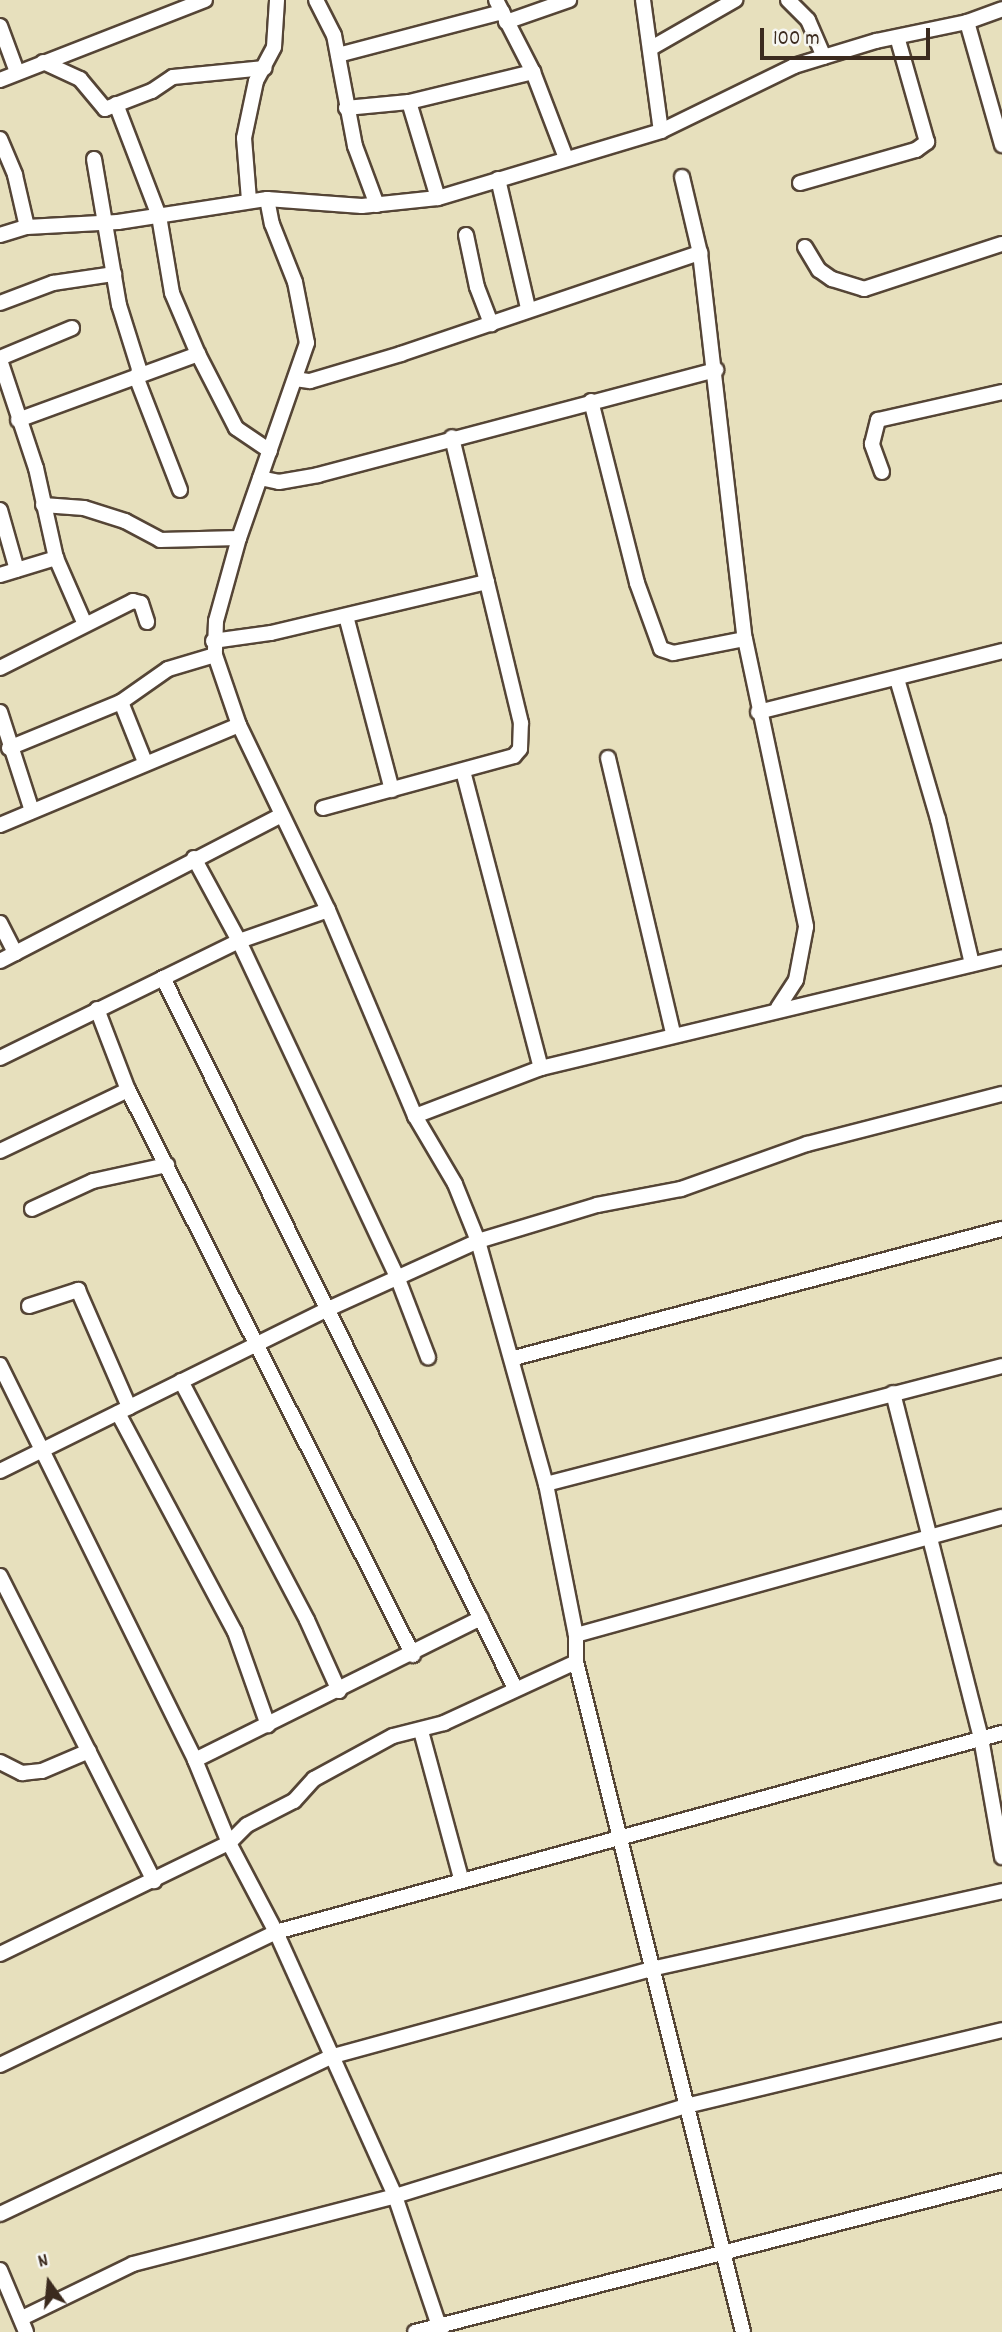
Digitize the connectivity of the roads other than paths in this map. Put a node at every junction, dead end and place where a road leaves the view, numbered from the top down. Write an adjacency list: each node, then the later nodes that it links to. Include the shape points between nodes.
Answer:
1 (205, 0): 8 (street)
2 (277, 0): 18 (street, via 274,47)
3 (316, 0): 15 (street)
4 (569, 0): 10 (street)
5 (643, 0): 14 (street)
6 (734, 0): 14 (street)
7 (788, 0): 16 (street, via 808,20)
8 (176, 7): 17 (street)
9 (1002, 9): 11 (street)
10 (501, 11): 15 (street); 20 (street)
11 (967, 22): 13 (street); 27 (street)
12 (0, 26): 19 (street)
13 (897, 37): 16 (street); 32 (street, via 927,142 916,150)
14 (653, 47): 25 (street)
15 (338, 55): 24 (street)
16 (824, 57): 25 (street, via 770,76)
17 (43, 62): 19 (street); 23 (street, via 80,79 105,109)
18 (265, 68): 23 (street, via 173,77 152,91); 35 (street, via 256,81 244,138)
19 (17, 72): 21 (street)
20 (533, 72): 22 (street); 28 (street)
21 (0, 80)
22 (409, 102): 24 (street); 33 (street)
23 (116, 104): 37 (street)
24 (346, 108): 36 (street)
25 (661, 131): 28 (street)
26 (0, 139): 39 (street, via 18,182)
27 (1002, 145)
28 (566, 158): 31 (street)
29 (94, 159): 38 (street)
30 (682, 177): 44 (street)
31 (498, 178): 33 (street); 47 (street)
32 (800, 183)
33 (438, 198): 36 (street)
34 (267, 199): 35 (street); 36 (street); 54 (street, via 306,331 307,343)
35 (249, 200): 37 (street)
36 (377, 205)
37 (159, 216): 38 (street); 50 (street, via 172,293)
38 (108, 223): 39 (street); 45 (street)
39 (27, 227): 40 (street)
40 (0, 235)
41 (466, 235): 48 (street)
42 (1002, 244): 43 (street, via 864,289 819,270)
43 (805, 247)
44 (700, 253): 47 (street); 52 (street)
45 (114, 274): 46 (street, via 53,283); 53 (street, via 139,369)
46 (0, 303)
47 (528, 308): 48 (street)
48 (491, 324): 54 (street, via 329,376)
49 (72, 328): 51 (street)
50 (198, 354): 53 (street); 60 (street, via 236,428)
51 (0, 359): 57 (street)
52 (716, 370): 56 (street); 74 (street)
53 (137, 379): 58 (street); 63 (street)
54 (295, 379): 60 (street)
55 (1002, 392): 61 (street, via 878,421 872,444)
56 (591, 401): 59 (street); 74 (street, via 637,583 661,649 673,653)
57 (6, 405): 58 (street)
58 (18, 420): 64 (street)
59 (452, 437): 62 (street, via 318,475 279,482); 70 (street)
60 (271, 452): 62 (street)
61 (882, 472)
62 (260, 478): 66 (street)
63 (180, 490)
64 (43, 505): 66 (street, via 84,508 160,540); 67 (street)
65 (0, 510): 68 (street)
66 (239, 538): 75 (street)
67 (56, 558): 68 (street); 72 (street)
68 (17, 570): 69 (street)
69 (0, 576)
70 (487, 582): 71 (street); 86 (street, via 523,740 514,756)
71 (346, 616): 75 (street); 87 (street)
72 (84, 622): 73 (street, via 137,600); 77 (street, via 81,629)
73 (147, 622)
74 (744, 639): 81 (street)
75 (214, 648): 79 (street, via 161,673); 82 (street)
76 (1002, 651): 78 (street)
77 (0, 668)
78 (897, 679): 81 (street); 99 (street, via 938,819)
79 (121, 702): 83 (street); 85 (street)
80 (0, 712): 83 (street)
81 (758, 712): 101 (street, via 806,927 796,980)
82 (239, 725): 85 (street); 90 (street)
83 (6, 744): 89 (street)
84 (608, 758): 103 (street)
85 (145, 762): 89 (street)
86 (463, 771): 87 (street); 105 (street)
87 (392, 790): 88 (street)
88 (323, 808)
89 (32, 811): 91 (street)
90 (281, 816): 92 (street); 93 (street)
91 (0, 825)
92 (194, 858): 95 (street); 96 (street)
93 (328, 910): 95 (street); 108 (street)
94 (0, 923): 96 (street)
95 (239, 941): 100 (street); 114 (street)
96 (15, 954): 98 (street)
97 (1002, 957): 99 (street)
98 (0, 961)
99 (972, 964): 101 (street)
100 (163, 978): 102 (street); 116 (street)
101 (778, 1008): 103 (street)
102 (97, 1009): 104 (street); 106 (street)
103 (673, 1033): 105 (street)
104 (0, 1058)
105 (541, 1068): 108 (street)
106 (128, 1090): 109 (street); 110 (street)
107 (1002, 1094): 113 (street, via 807,1144 681,1189 597,1205)
108 (415, 1116): 113 (street, via 455,1184)
109 (0, 1151)
110 (167, 1165): 111 (street, via 93,1181); 117 (street)
111 (32, 1209)
112 (1002, 1229): 119 (street)
113 (478, 1241): 114 (street); 119 (street)
114 (398, 1279): 116 (street); 118 (street)
115 (29, 1306): 124 (street, via 78,1290)
116 (326, 1310): 117 (street); 131 (street)
117 (256, 1347): 122 (street); 133 (street)
118 (428, 1357)
119 (514, 1358): 127 (street)
120 (0, 1365): 125 (street)
121 (1002, 1366): 123 (street)
122 (181, 1381): 124 (street); 136 (street)
123 (893, 1394): 127 (street); 129 (street)
124 (124, 1410): 125 (street); 137 (street, via 235,1632)
125 (43, 1450): 126 (street); 142 (street)
126 (0, 1471)
127 (546, 1484): 132 (street)
128 (1002, 1517): 129 (street)
129 (932, 1536): 132 (street); 140 (street)
130 (0, 1576): 141 (street)
131 (481, 1618): 133 (street); 135 (street)
132 (576, 1635): 134 (street)
133 (412, 1655): 136 (street)
134 (576, 1662): 135 (street); 144 (street)
135 (515, 1688): 138 (street)
136 (339, 1690): 137 (street)
137 (268, 1725): 142 (street)
138 (421, 1731): 145 (street, via 393,1736 314,1779 294,1801 247,1825); 147 (street)
139 (1002, 1733): 140 (street)
140 (982, 1738): 144 (street); 146 (street)
141 (89, 1751): 143 (street, via 42,1771 22,1773); 148 (street)
142 (195, 1760): 145 (street)
143 (0, 1762)
144 (618, 1839): 147 (street); 152 (street)
145 (229, 1843): 148 (street); 150 (street)
146 (1002, 1857)
147 (461, 1878): 150 (street)
148 (154, 1881): 151 (street)
149 (1002, 1891): 152 (street)
150 (276, 1932): 154 (street); 155 (street)
151 (0, 1954)
152 (651, 1969): 154 (street); 156 (street)
153 (1002, 2030): 156 (street)
154 (330, 2057): 158 (street); 159 (street)
155 (0, 2065)
156 (686, 2106): 158 (street); 160 (street)
157 (1002, 2182): 160 (street)
158 (395, 2196): 162 (street, via 133,2264); 163 (street)
159 (0, 2214)
160 (723, 2251): 163 (street); 165 (street)
161 (0, 2270): 162 (street)
162 (24, 2325)
163 (440, 2329): 164 (street)
164 (415, 2332)
165 (743, 2332)

